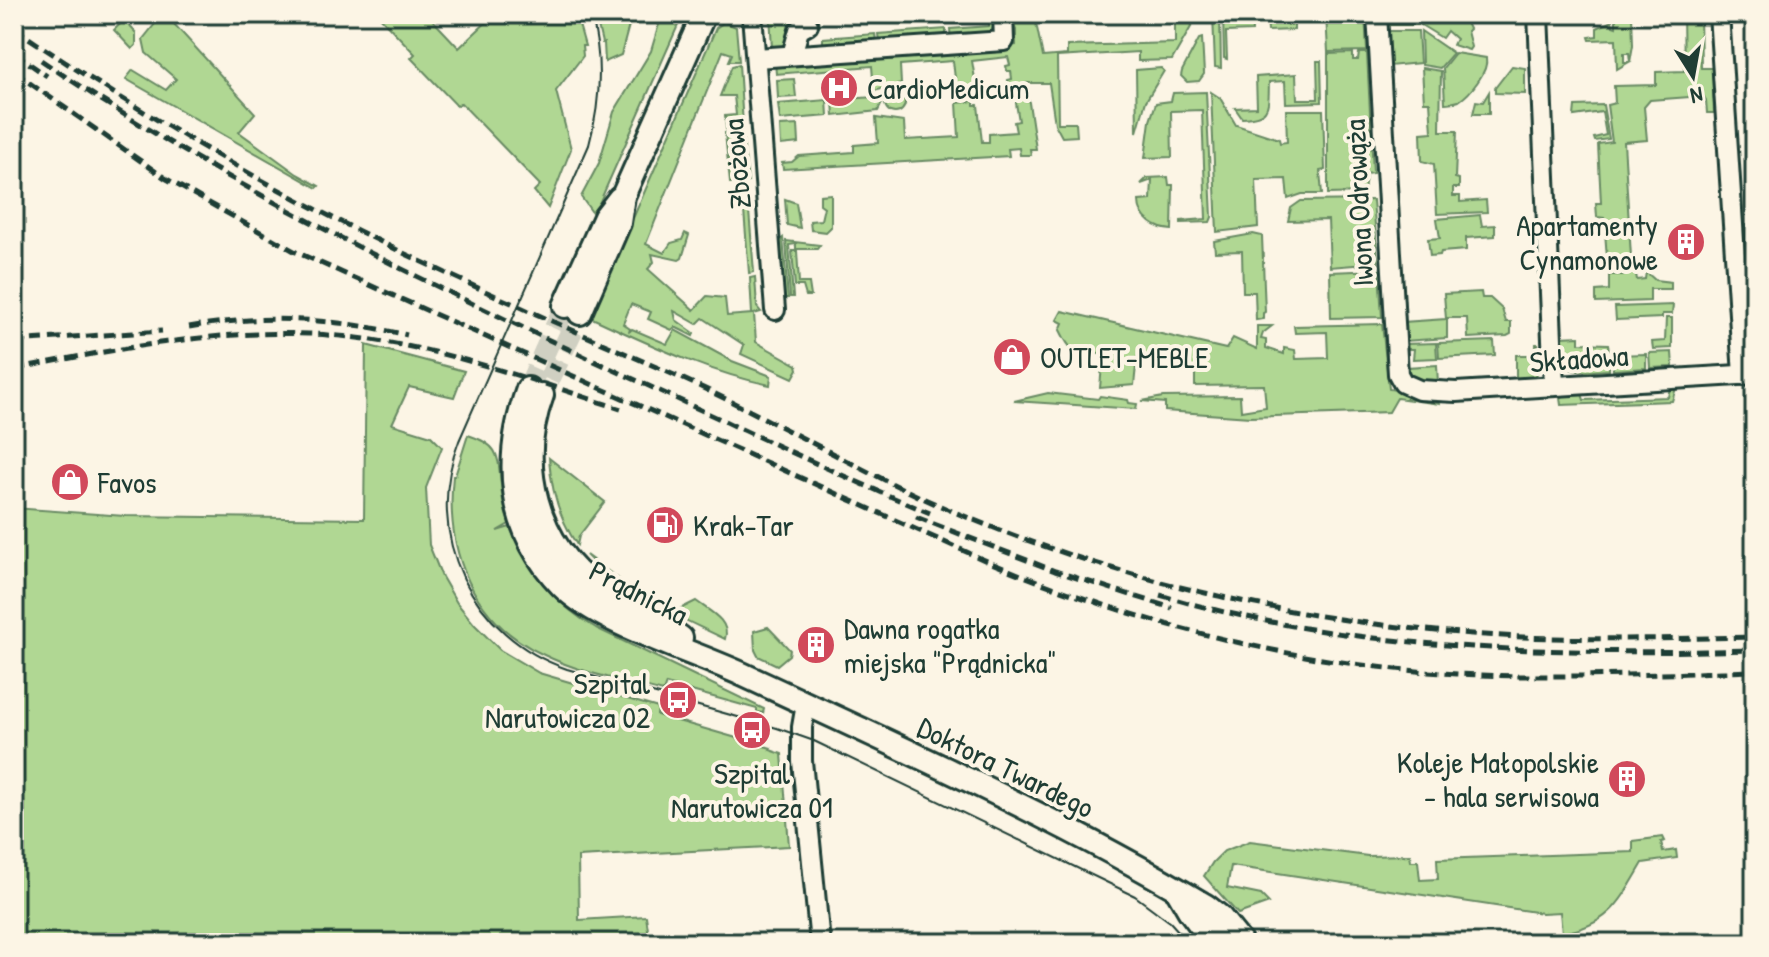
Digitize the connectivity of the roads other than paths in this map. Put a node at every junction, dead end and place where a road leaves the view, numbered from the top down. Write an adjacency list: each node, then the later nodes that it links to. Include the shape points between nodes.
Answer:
1 (704, 14): 10 (street, via 623,196 619,223)
2 (752, 14): 9 (street, Zbożowa)
3 (1003, 14): 8 (street, via 1004,41)
4 (1377, 14): 13 (street, Iwona Odrowąża, via 1393,320 1398,374)
5 (1538, 14): 14 (street)
6 (1719, 14): 12 (street)
7 (808, 25): 8 (street, via 797,34)
8 (792, 55): 9 (street)
9 (756, 58): 11 (street, Zbożowa)
10 (572, 309)
11 (775, 310)
12 (1749, 374): 14 (street, Składowa)
13 (1406, 386): 14 (street, Składowa, via 1441,392)
14 (1554, 386)
15 (535, 392): 16 (street, Prądnicka, via 516,429 512,474 521,517 539,558 565,589 597,610)
16 (806, 704): 17 (street, Doktora Twardego, via 1075,832); 18 (street, via 802,761)
17 (1177, 890): 19 (street, Doktora Twardego); 20 (street, Doktora Twardego, via 1220,917)
18 (820, 943)
19 (1214, 943)
20 (1241, 943)

